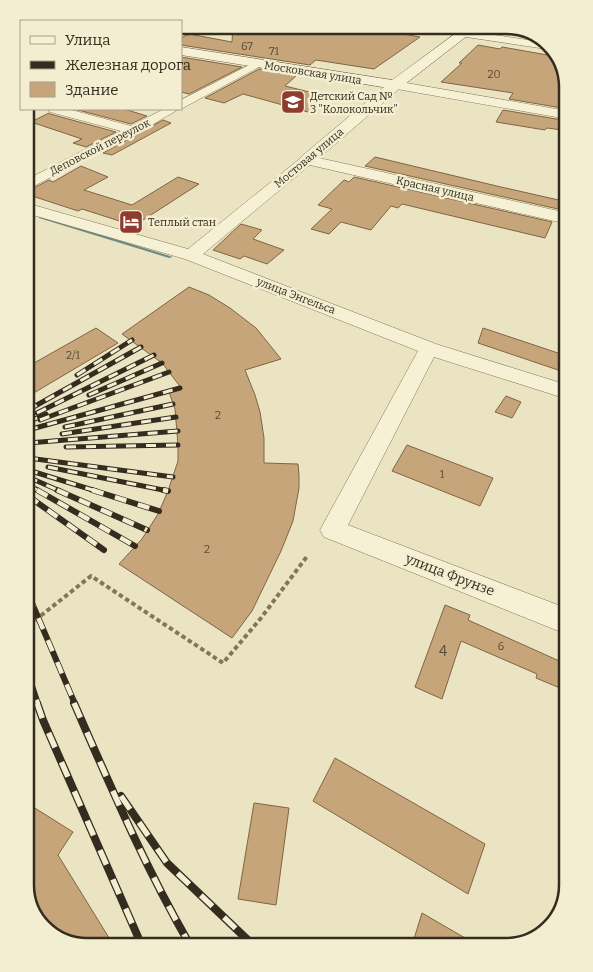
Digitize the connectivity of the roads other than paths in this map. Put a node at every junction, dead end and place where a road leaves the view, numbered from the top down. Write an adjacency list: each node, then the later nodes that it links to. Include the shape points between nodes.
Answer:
1 (463, 34): 2 (street); 5 (main road, Мостовая улица)
2 (537, 44)
3 (182, 51): 4 (main road, Московская улица)
4 (257, 64): 5 (main road, Московская улица); 6 (street)
5 (395, 86): 9 (street, Московская улица); 11 (main road, Мостовая улица)
6 (182, 104)
7 (58, 110): 10 (street)
8 (172, 110): 10 (street, Деповской переулок)
9 (559, 113)
10 (133, 130): 12 (street, Деповской переулок)
11 (307, 160): 14 (main road, Красная улица); 15 (street, Мостовая улица)
12 (34, 182)
13 (34, 210): 15 (street, улица Энгельса)
14 (559, 217)
15 (191, 255): 16 (street, улица Энгельса)
16 (429, 348): 17 (street, улица Энгельса); 18 (street, улица Фрунзе, via 333,530)
17 (559, 389)
18 (559, 618)

